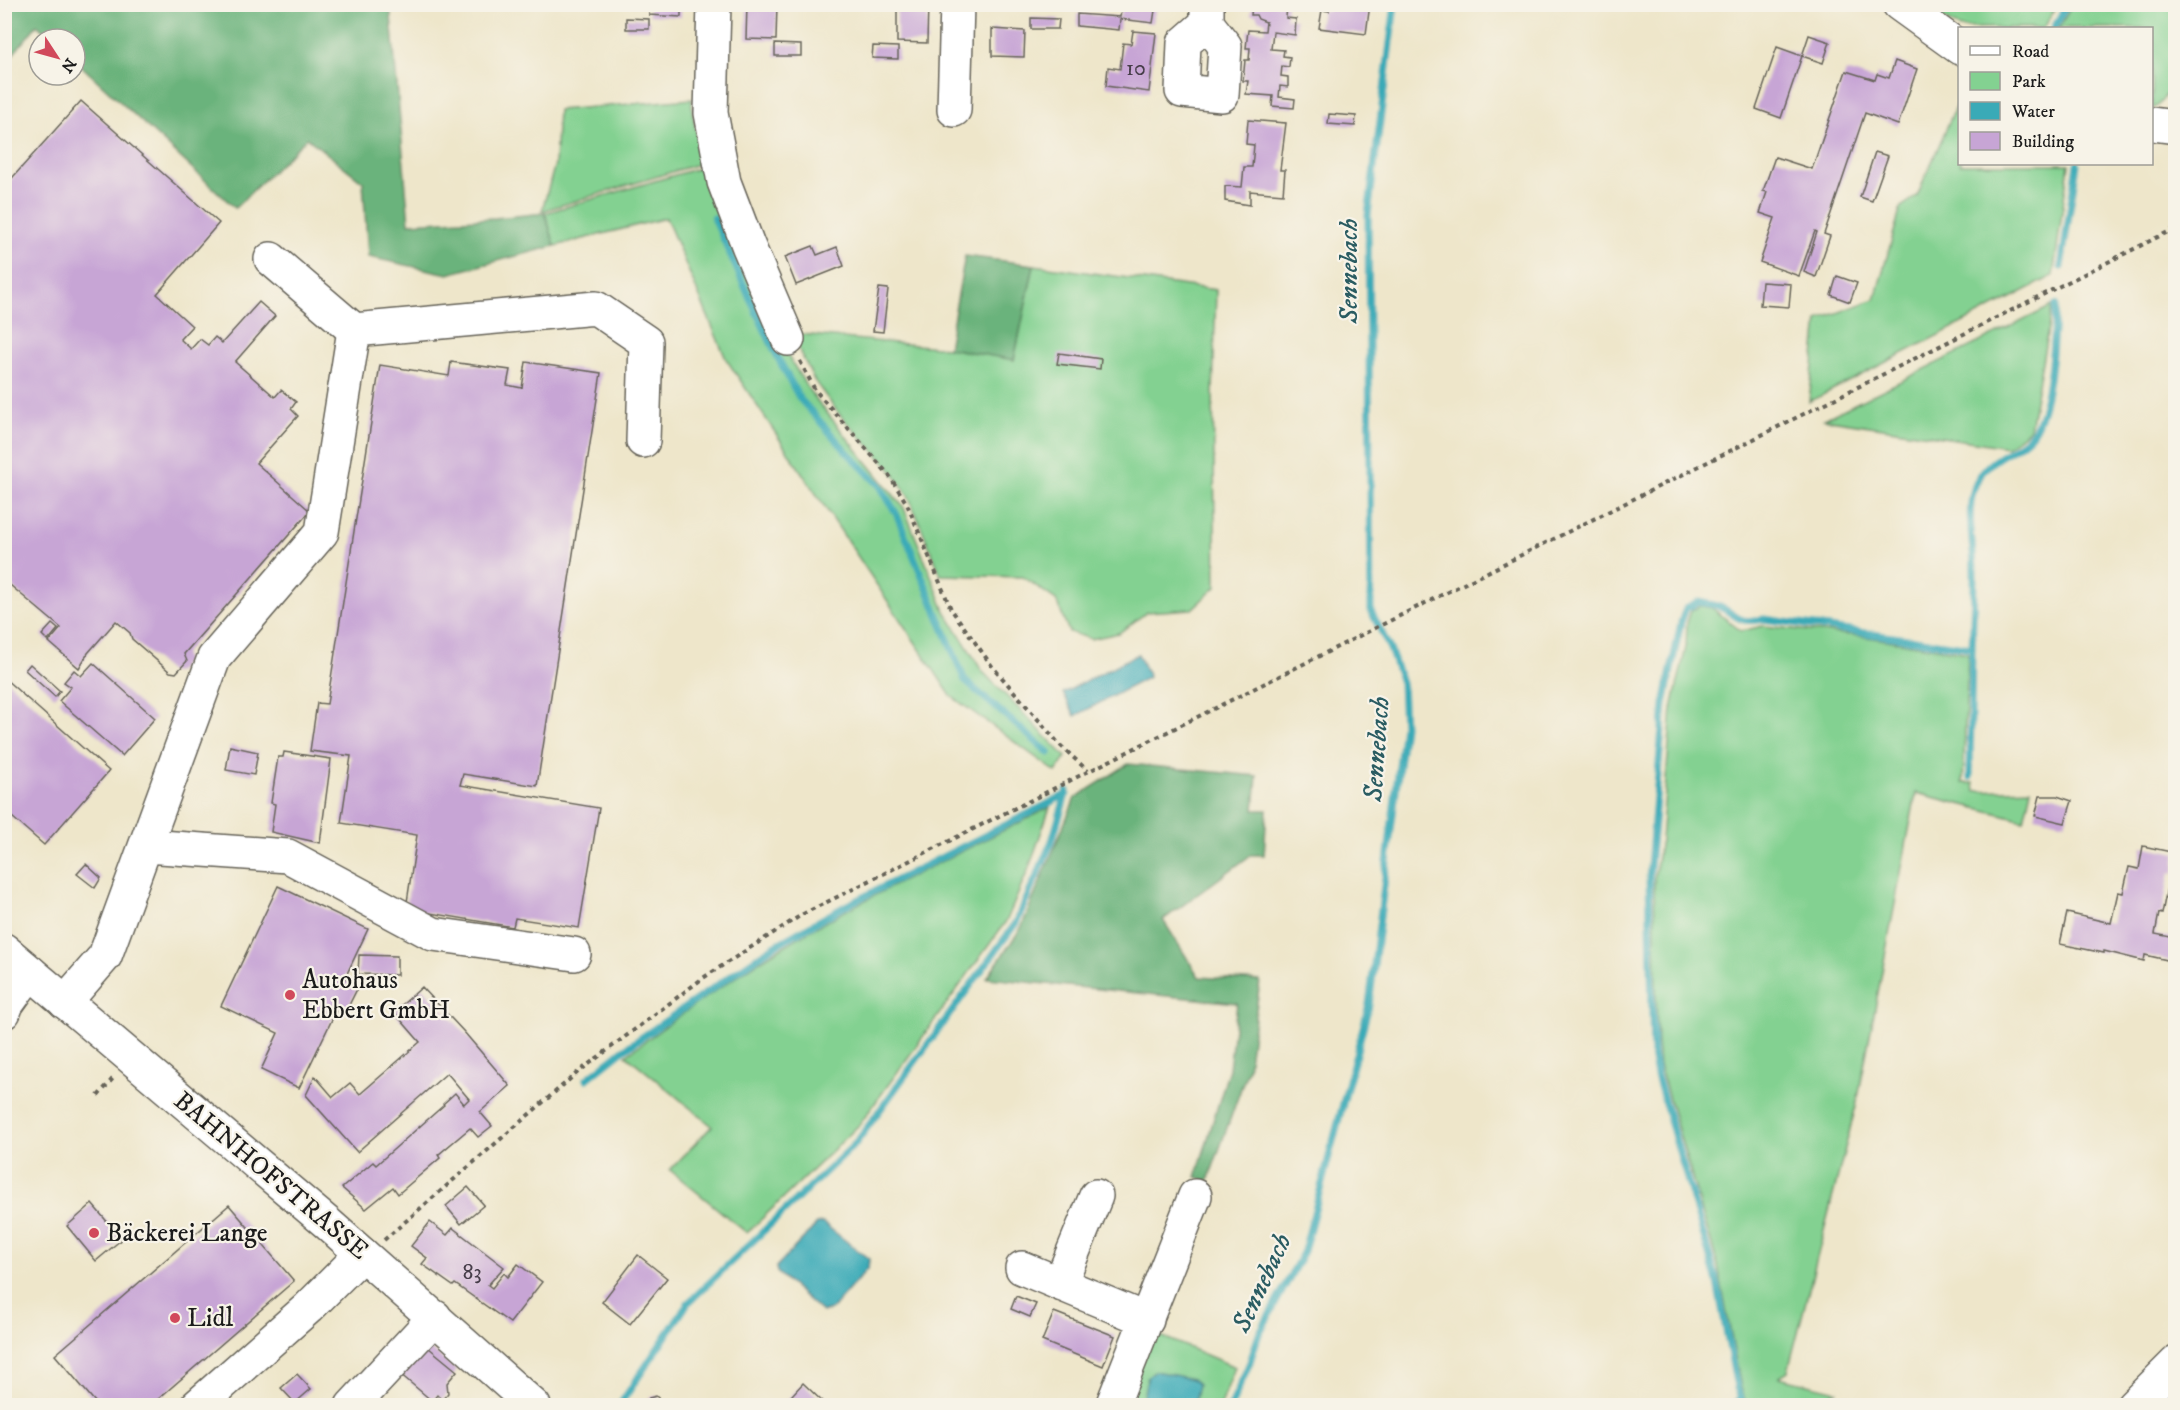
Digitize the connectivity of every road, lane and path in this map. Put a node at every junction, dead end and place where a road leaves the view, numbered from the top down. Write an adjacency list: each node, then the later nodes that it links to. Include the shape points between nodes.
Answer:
1 (714, 4): 11 (street, via 711,113 724,182)
2 (957, 4): 5 (street)
3 (1899, 4): 4 (street)
4 (1958, 47)
5 (954, 110)
6 (2153, 124): 7 (street)
7 (2175, 127)
8 (2175, 228): 13 (path)
9 (271, 259): 10 (street)
10 (354, 330): 12 (street, via 596,308 646,342); 14 (street, via 322,532 214,658)
11 (788, 339): 13 (path, via 815,390 889,475 908,504 951,609 992,666 1061,746)
12 (643, 441)
13 (1088, 771): 22 (path, via 803,914 703,978 577,1073)
14 (146, 846): 16 (street, via 288,856 433,934); 18 (street, via 105,956)
15 (4, 950): 17 (street, BAHNHOFSTRASSE)
16 (574, 954)
17 (30, 972): 18 (street, BAHNHOFSTRASSE); 19 (street)
18 (65, 1002): 22 (street, BAHNHOFSTRASSE)
19 (4, 1012)
20 (1096, 1196): 24 (street)
21 (1196, 1196): 26 (street)
22 (373, 1247): 25 (street, BAHNHOFSTRASSE); 28 (street)
23 (1022, 1268): 24 (street)
24 (1060, 1284): 26 (street)
25 (435, 1317): 29 (street); 30 (street, BAHNHOFSTRASSE)
26 (1147, 1320): 31 (street)
27 (2175, 1363): 32 (street)
28 (198, 1405)
29 (352, 1406)
30 (534, 1406)
31 (1112, 1406)
32 (2133, 1406)

